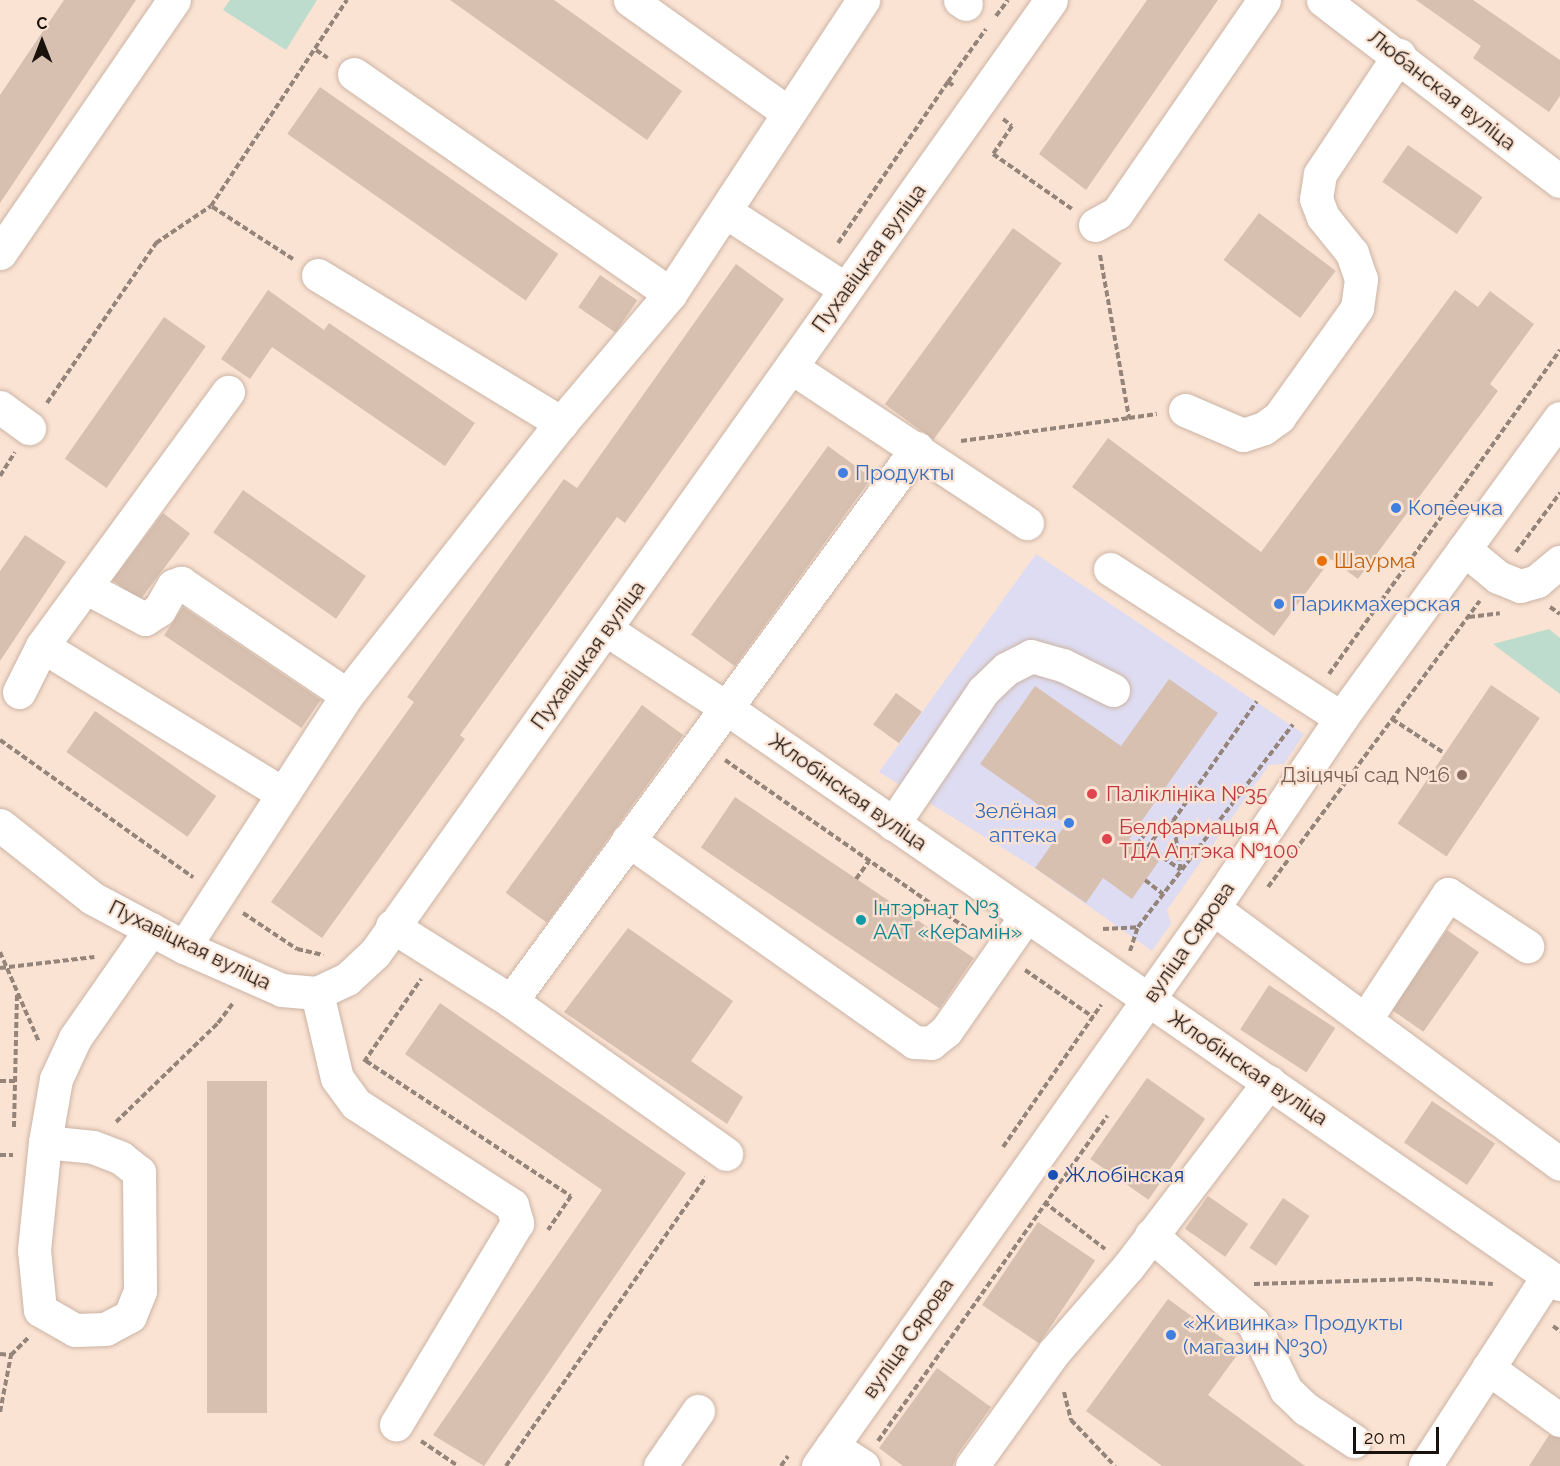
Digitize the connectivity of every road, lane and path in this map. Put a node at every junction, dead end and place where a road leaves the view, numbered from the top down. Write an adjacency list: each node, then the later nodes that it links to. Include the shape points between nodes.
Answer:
1 (174, 0): 19 (street)
2 (347, 0): 16 (path)
3 (630, 0): 14 (street)
4 (863, 0): 14 (street)
5 (1008, 0): 9 (path)
6 (1051, 0): 13 (street, Пухавіцкая вуліца)
7 (1264, 0): 18 (street, via 1117,213)
8 (1323, 0): 10 (street, Любанская вуліца)
9 (977, 12): 12 (path)
10 (1399, 55): 15 (street, Любанская вуліца); 27 (street, via 1320,174 1316,199 1323,217 1352,253 1361,279 1357,308 1280,417 1264,428 1243,435)
11 (354, 74): 22 (street)
12 (948, 82): 13 (path); 21 (path)
13 (979, 103): 18 (path, via 1012,126 993,154); 21 (street, Пухавіцкая вуліца)
14 (788, 112): 17 (street)
15 (1558, 176)
16 (211, 206): 20 (path); 31 (path, via 156,243)
17 (726, 212): 21 (street); 22 (street)
18 (1095, 225): 28 (path)
19 (0, 253)
20 (318, 275): 30 (street)
21 (831, 279): 24 (street, Пухавіцкая вуліца)
22 (670, 294): 30 (street)
23 (1560, 350): 46 (path)
24 (791, 367): 32 (street); 39 (street, Пухавіцкая вуліца)
25 (228, 392): 38 (street)
26 (0, 407): 31 (street)
27 (1185, 410): 28 (path)
28 (1129, 418): 32 (path)
29 (1560, 418): 35 (street, вуліца Сярова)
30 (561, 423): 45 (street)
31 (29, 428): 33 (path)
32 (917, 448): 34 (street); 47 (street)
33 (0, 476)
34 (1027, 523)
35 (1464, 549): 36 (street, via 1498,577 1520,586 1538,581); 48 (street, вуліца Сярова)
36 (1560, 562)
37 (1110, 569): 42 (street)
38 (85, 587): 40 (street); 45 (street, via 145,619 159,610 173,586 181,583)
39 (607, 630): 47 (street, Жлобінская вуліца); 67 (street, Пухавіцкая вуліца)
40 (42, 645): 44 (street); 53 (street)
41 (1426, 673): 49 (path)
42 (1274, 677): 46 (street); 59 (path, via 1173,821)
43 (1113, 690): 54 (street, via 1063,665 1031,656 1006,669 983,692)
44 (19, 692)
45 (347, 695): 53 (street)
46 (1310, 701): 48 (street); 59 (path)
47 (725, 707): 51 (street); 54 (street, Жлобінская вуліца)
48 (1341, 718): 65 (street, вуліца Сярова)
49 (1392, 719): 52 (path); 62 (path)
50 (0, 740): 64 (path)
51 (700, 742): 56 (street); 58 (path)
52 (1444, 753)
53 (282, 793): 64 (street)
54 (893, 824): 66 (street, Жлобінская вуліца)
55 (0, 825): 70 (street, Пухавіцкая вуліца)
56 (628, 840): 75 (street, via 914,1042 931,1043 946,1031); 83 (street)
57 (1137, 845): 59 (path, via 1153,823 1161,828 1148,848)
58 (869, 861): 60 (path); 75 (path)
59 (1182, 870): 63 (path)
60 (856, 879)
61 (1145, 880): 63 (path)
62 (1267, 888)
63 (1163, 894): 68 (path)
64 (217, 895): 72 (street); 74 (path, via 297,949 325,955)
65 (1213, 908): 82 (street, вуліца Сярова); 85 (street)
66 (1026, 916): 75 (street); 82 (street, Жлобінская вуліца)
67 (392, 926): 81 (street, Пухавіцкая вуліца, via 368,960 347,979); 83 (street)
68 (1138, 927): 69 (path); 76 (path)
69 (1093, 930)
70 (143, 940): 72 (street, Пухавіцкая вуліца); 78 (path); 86 (street, via 75,1038)
71 (1527, 946): 85 (street, via 1448,894)
72 (184, 947): 80 (street, Пухавіцкая вуліца)
73 (0, 952): 78 (path)
74 (332, 952)
75 (1000, 953): 84 (path)
76 (1127, 959)
77 (0, 968): 78 (path)
78 (8, 969): 86 (path)
79 (426, 972): 90 (path)
80 (252, 977): 81 (street, Пухавіцкая вуліца, via 282,990); 93 (path, via 218,1023 162,1073)
81 (317, 993): 90 (street, via 328,1053)
82 (1148, 1000): 89 (street, Жлобінская вуліца); 110 (street, вуліца Сярова)
83 (511, 1002): 96 (street)
84 (1093, 1017)
85 (1365, 1020): 97 (street)
86 (56, 1078): 92 (street)
87 (0, 1081): 88 (path)
88 (15, 1081)
89 (1269, 1082): 98 (street); 99 (street, Жлобінская вуліца)
90 (345, 1090): 108 (street, via 356,1104 512,1205 517,1223)
91 (1114, 1106): 111 (path)
92 (45, 1142): 93 (street); 93 (street, via 34,1250 36,1298 40,1310 75,1330 106,1329 130,1316 140,1292 139,1172 121,1158)
93 (93, 1147)
94 (0, 1155): 95 (path)
95 (13, 1155)
96 (718, 1163): 113 (path)
97 (1560, 1164)
98 (1151, 1235): 101 (street); 102 (street)
99 (1554, 1280): 104 (street)
100 (1493, 1284): 101 (path, via 1369,1280)
101 (1209, 1287): 109 (street, via 1252,1323 1286,1390 1306,1409)
102 (1054, 1352): 115 (street); 116 (path, via 1071,1420)
103 (11, 1355): 106 (path)
104 (1488, 1368): 107 (street); 117 (street)
105 (698, 1411): 114 (street)
106 (0, 1412)
107 (1560, 1420)
108 (396, 1424): 112 (path)
109 (1354, 1441)
110 (825, 1456): 111 (street)
111 (862, 1465)
112 (458, 1466)
113 (506, 1466)
114 (660, 1466)
115 (972, 1466)
116 (1115, 1466)
117 (1425, 1466)

